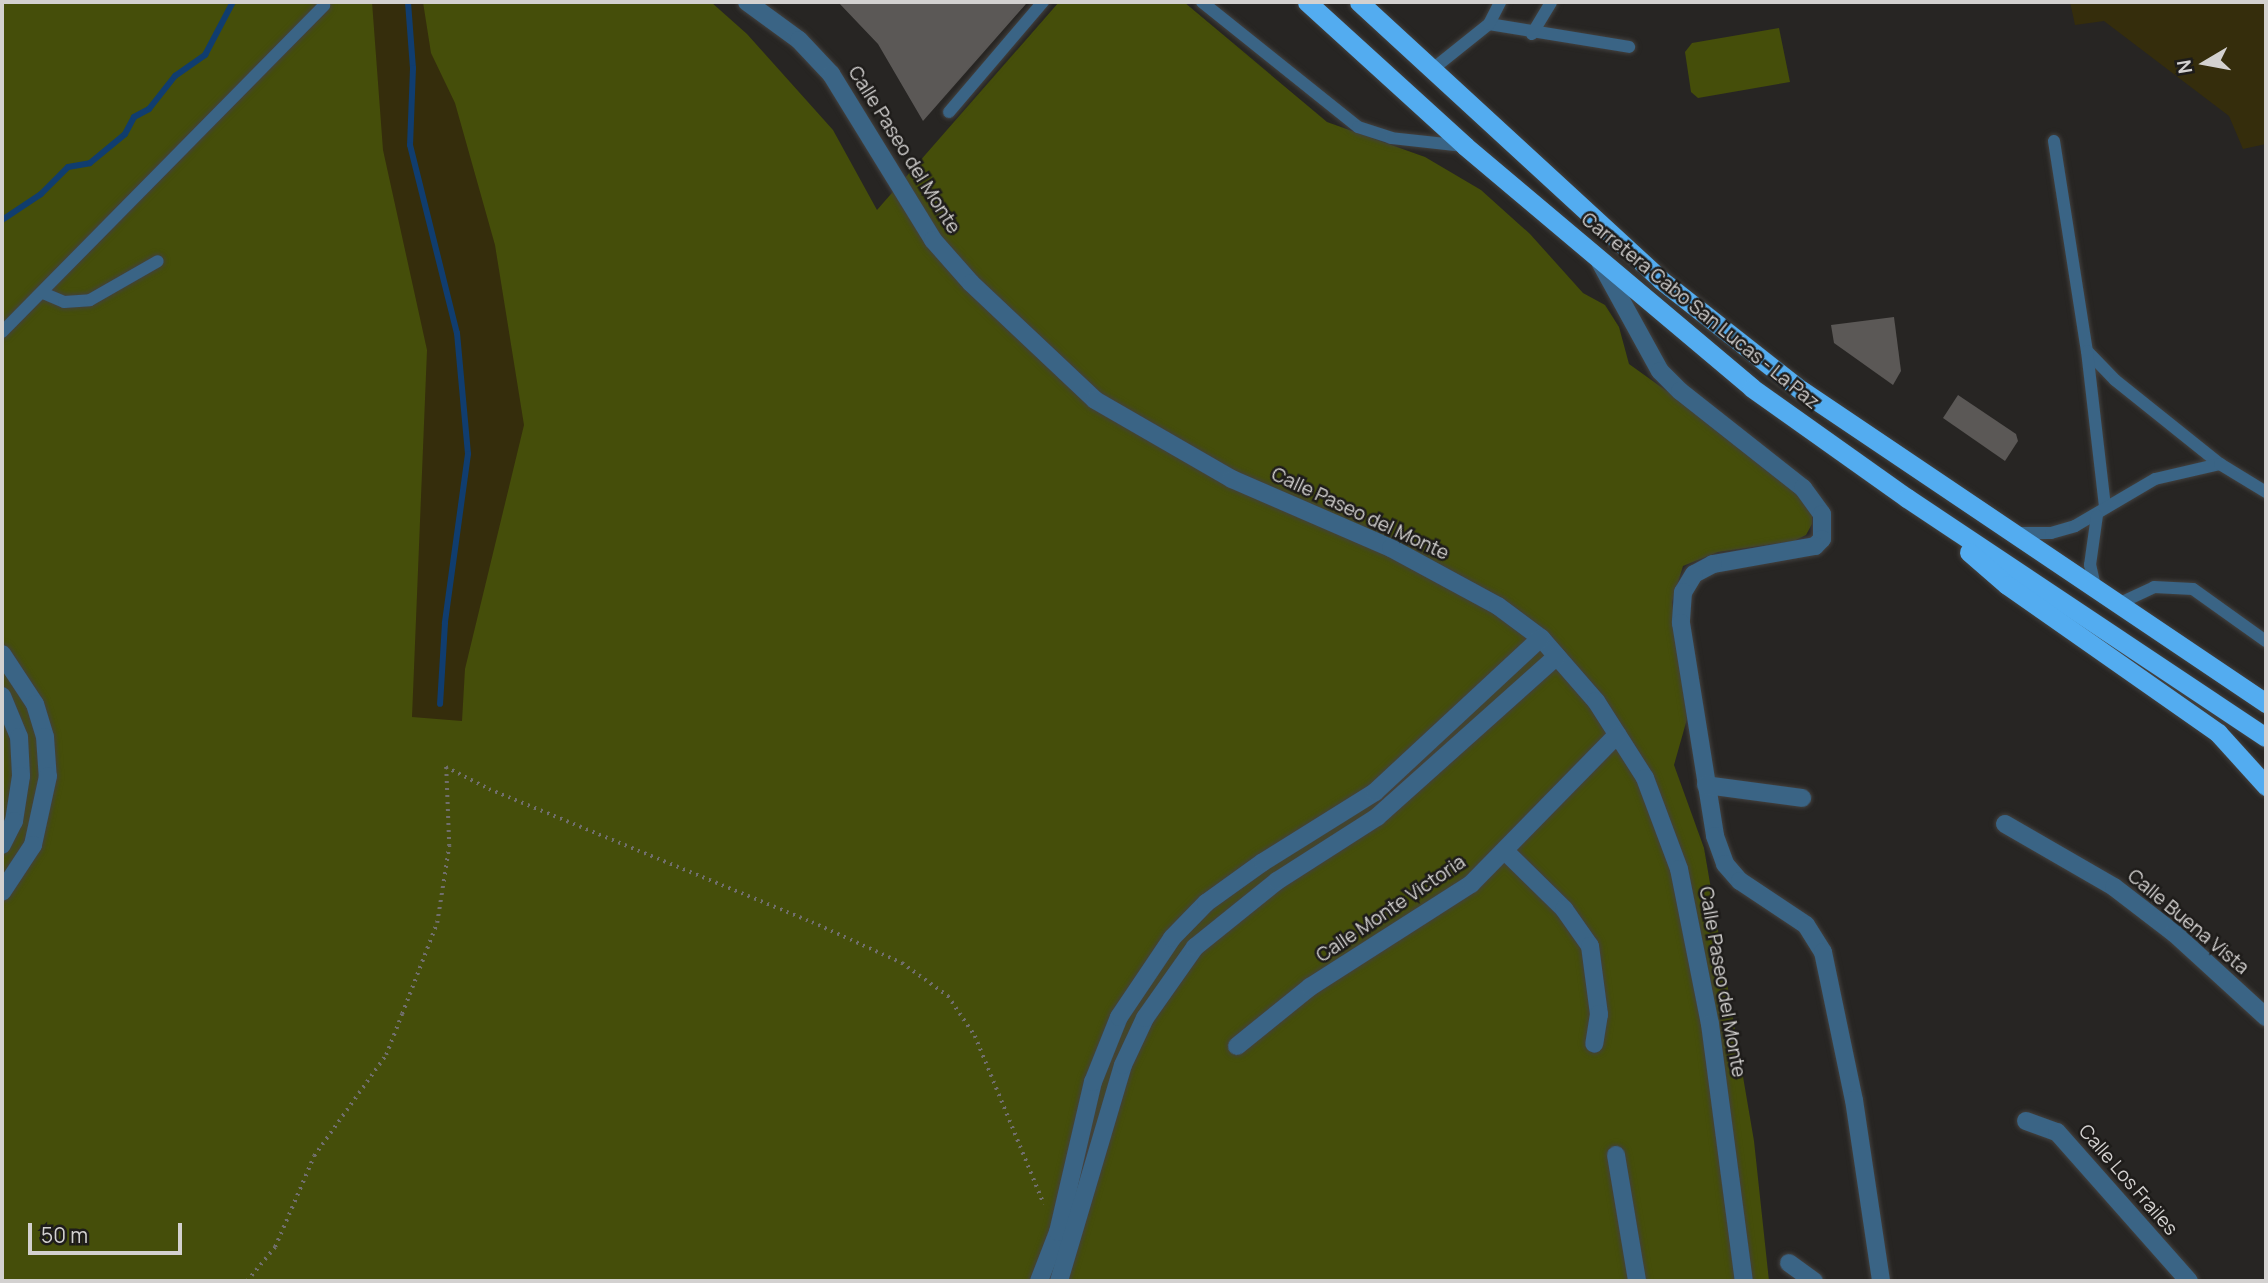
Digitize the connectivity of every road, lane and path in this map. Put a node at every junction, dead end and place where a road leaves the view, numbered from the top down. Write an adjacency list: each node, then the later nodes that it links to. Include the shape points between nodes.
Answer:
1 (747, 2): 28 (street, Calle Paseo del Monte, via 799,40 831,74 933,240 971,284 1095,400 1232,479 1431,569 1498,606)
2 (1043, 2): 13 (lane)
3 (1202, 2): 15 (lane, via 1358,127 1391,138)
4 (1307, 2): 15 (highway, Carretera Cabo San Lucas - La Paz)
5 (1359, 2): 12 (highway, Carretera Cabo San Lucas - La Paz)
6 (1500, 2): 9 (lane)
7 (1551, 2): 10 (lane)
8 (324, 5): 18 (lane)
9 (1489, 24): 10 (lane); 12 (lane)
10 (1532, 34): 11 (lane)
11 (1629, 47)
12 (1434, 68): 25 (highway, Carretera Cabo San Lucas - La Paz, via 1651,270 1719,327 1801,390)
13 (949, 112)
14 (2054, 141): 20 (lane)
15 (1465, 146): 16 (highway, Carretera Cabo San Lucas - La Paz)
16 (1599, 258): 23 (highway, Carretera Cabo San Lucas - La Paz, via 1752,388); 40 (street, via 1660,371 1803,488 1822,514 1822,539 1815,547 1713,564 1693,574 1683,592 1681,623)
17 (158, 261): 18 (lane, via 90,300 64,303)
18 (43, 293): 19 (lane)
19 (2, 332)
20 (2087, 351): 21 (lane, via 2115,380); 24 (lane)
21 (2220, 464): 22 (lane); 24 (lane, via 2155,479)
22 (2266, 492)
23 (1907, 498): 34 (highway, via 2007,585); 38 (highway, Carretera Cabo San Lucas - La Paz)
24 (2101, 510): 25 (lane, via 2051,533); 26 (lane, via 2090,565)
25 (2012, 533): 26 (highway, Carretera Cabo San Lucas - La Paz)
26 (2095, 586): 27 (highway, Carretera Cabo San Lucas - La Paz)
27 (2118, 604): 29 (lane, via 2154,587 2193,589); 33 (highway, Carretera Cabo San Lucas - La Paz)
28 (1541, 638): 31 (street, Calle Paseo del Monte); 46 (street, via 1375,792)
29 (2266, 641)
30 (2, 654): 37 (street, via 35,704)
31 (1558, 656): 35 (street, Calle Paseo del Monte, via 1596,701); 47 (street, via 1377,817)
32 (2, 696): 36 (street)
33 (2266, 703)
34 (2218, 733): 39 (street); 41 (highway)
35 (1617, 735): 45 (street, Calle Monte Victoria); 60 (street, Calle Paseo del Monte, via 1645,778 1679,869 1712,1037)
36 (19, 737): 37 (street); 44 (street, via 21,776 14,821)
37 (45, 737): 48 (street, via 46,798 33,845)
38 (2266, 737)
39 (2266, 772)
40 (1706, 785): 42 (street); 62 (street, via 1725,864 1740,881 1806,925 1823,952 1854,1100)
41 (2266, 786)
42 (1802, 798)
43 (2005, 824): 49 (street, Calle Buena Vista, via 2114,887 2174,933)
44 (2, 845)
45 (1505, 852): 50 (street, via 1564,909 1590,946 1599,1014); 51 (street, Calle Monte Victoria, via 1471,884 1310,987)
46 (1263, 862): 47 (street); 54 (street, via 1206,903 1172,938 1119,1017 1093,1082)
47 (1277, 881): 58 (street, via 1195,947 1145,1018 1123,1065)
48 (2, 892)
49 (2266, 1017)
50 (1594, 1044)
51 (1237, 1046)
52 (2026, 1121): 63 (street, Calle Los Frailes, via 2057,1132)
53 (1616, 1155): 59 (street)
54 (1058, 1232): 56 (path, via 975,1036 948,996 902,963 446,767 447,859 437,923 412,988 386,1055 314,1156 275,1247); 57 (street)
55 (1788, 1263): 61 (street)
56 (247, 1281)
57 (1038, 1281)
58 (1059, 1281)
59 (1637, 1281)
60 (1744, 1281)
61 (1814, 1281)
62 (1881, 1281)
63 (2189, 1281)

